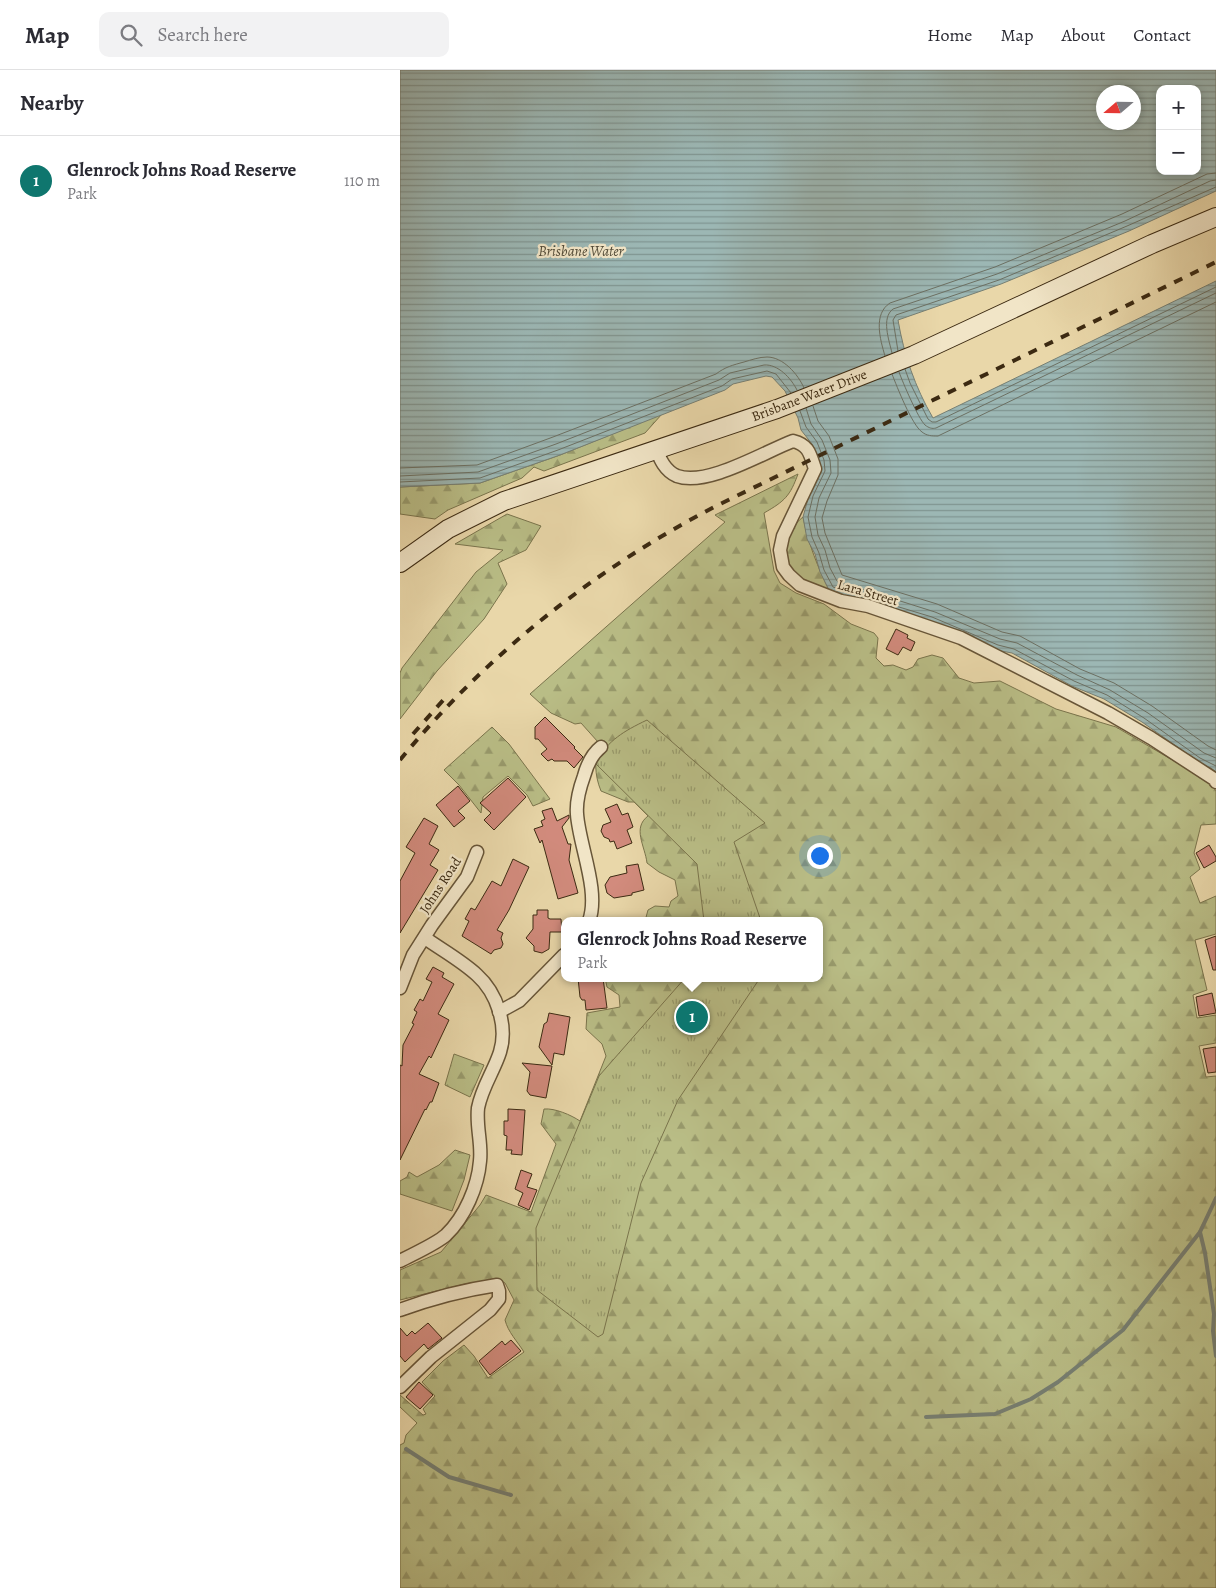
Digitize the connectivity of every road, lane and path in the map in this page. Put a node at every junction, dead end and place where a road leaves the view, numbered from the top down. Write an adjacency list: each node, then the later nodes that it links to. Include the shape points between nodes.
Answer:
1 (1216, 217): 2 (main road, Brisbane Water Drive, via 914,355 777,409)
2 (656, 449): 3 (main road, Brisbane Water Drive, via 504,501 448,529); 5 (street, Lara Street, via 661,462 675,475 696,477 725,471 792,441 802,443 810,453 815,469 783,536 780,550 784,568 800,585 967,641 1115,717)
3 (400, 563)
4 (601, 747): 7 (street, via 593,754 584,774 577,813 593,898)
5 (1216, 782)
6 (478, 852): 8 (street, Johns Road, via 467,877)
7 (590, 917)
8 (425, 938): 10 (street, Johns Road, via 413,955); 11 (street, via 478,976)
9 (561, 958): 11 (street, via 519,1000)
10 (400, 988)
11 (500, 1012): 12 (street, via 500,1050 482,1091 478,1109 480,1160 476,1185 446,1236)
12 (400, 1261)
13 (400, 1310): 14 (street, via 484,1286 497,1284 499,1291 499,1299 490,1310 431,1357)
14 (400, 1387)

